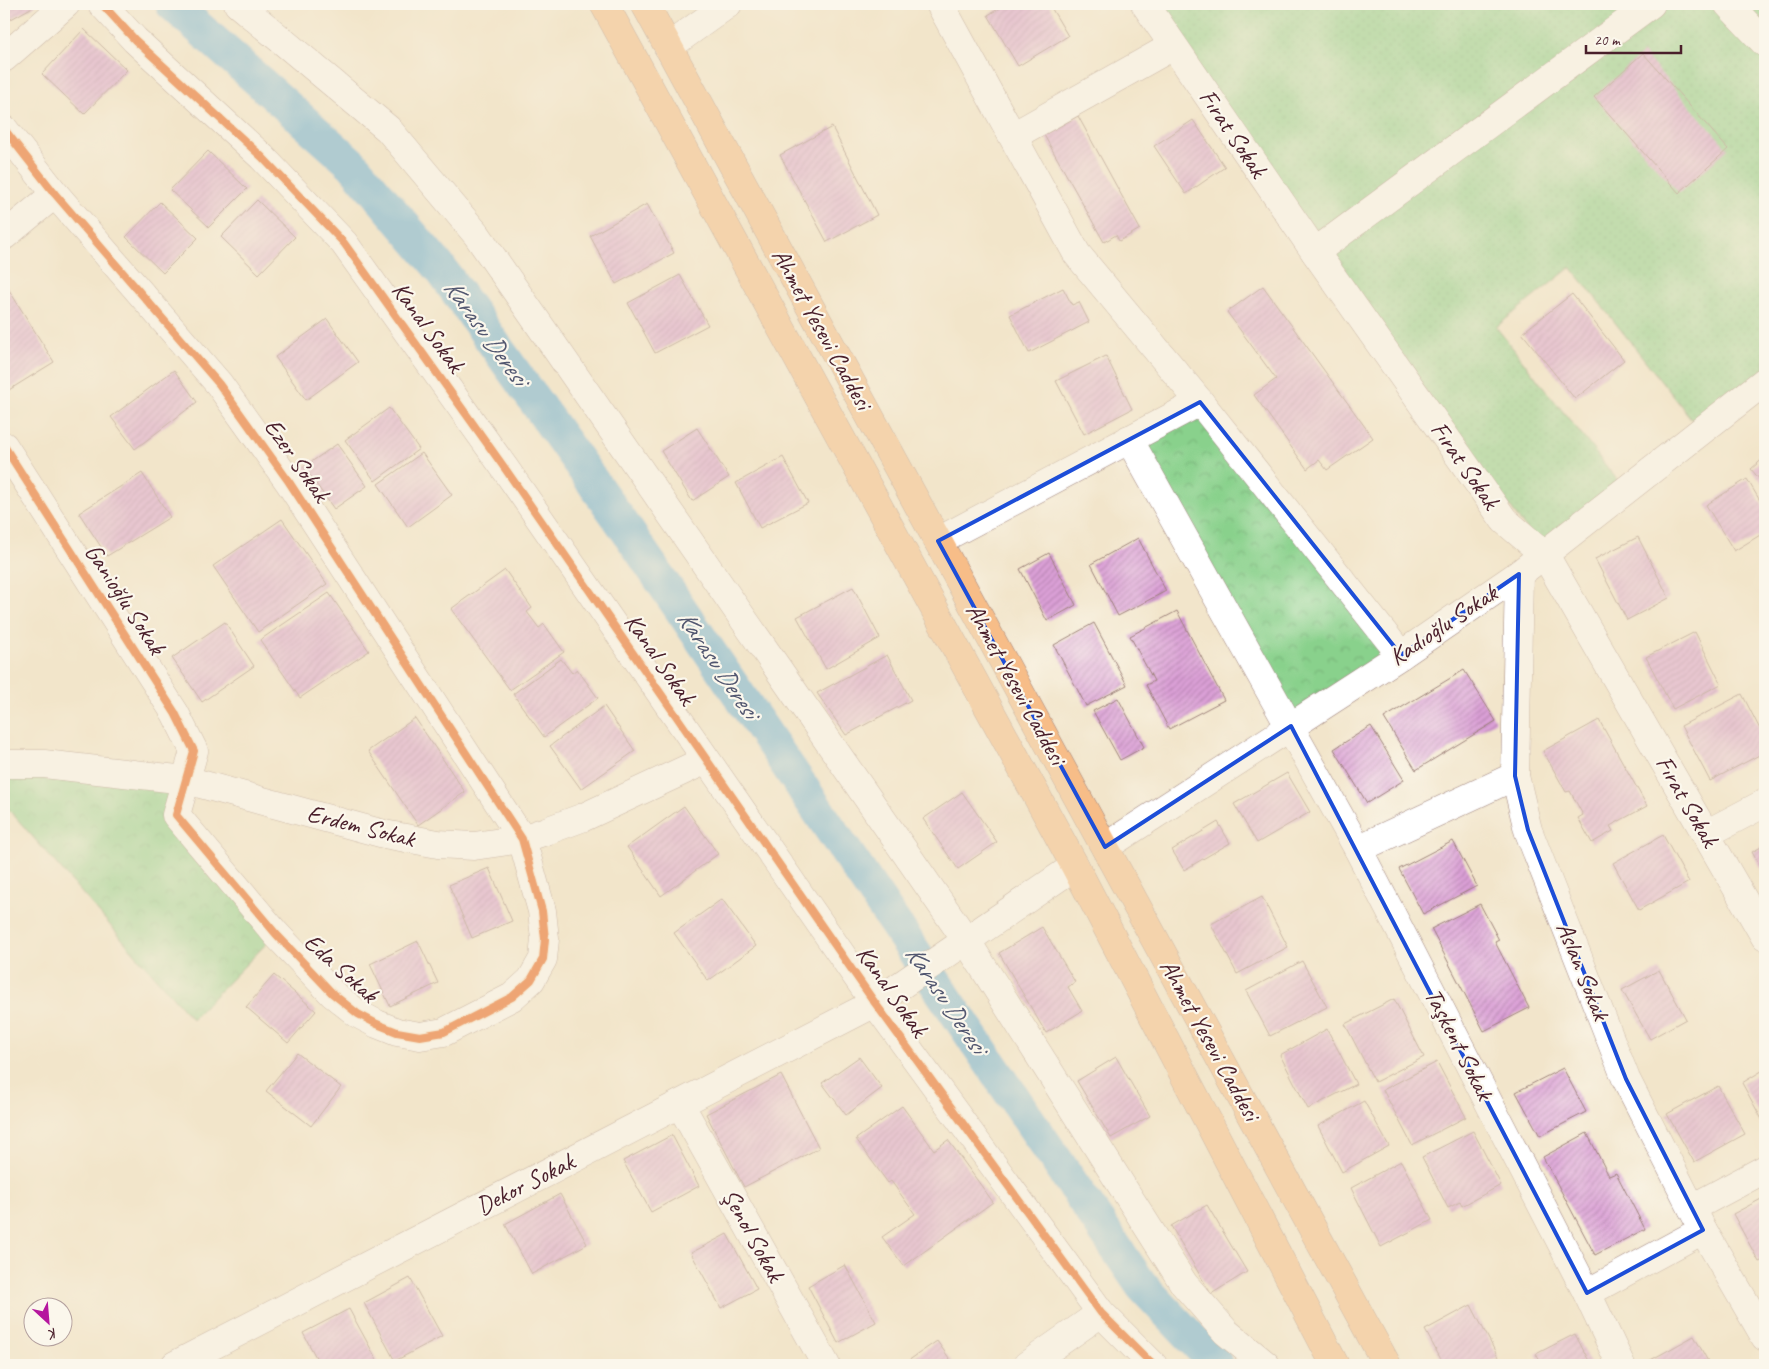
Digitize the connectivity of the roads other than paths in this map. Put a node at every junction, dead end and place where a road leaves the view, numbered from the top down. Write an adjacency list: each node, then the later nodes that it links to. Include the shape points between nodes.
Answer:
1 (66, 4): 14 (street)
2 (102, 4): 29 (street, Kanal Sokak, via 135,40 262,157 344,243 506,470)
3 (238, 4): 40 (street, via 388,129 478,235)
4 (604, 4): 38 (highway, Ahmet Yesevi Caddesi)
5 (645, 4): 13 (highway, Ahmet Yesevi Caddesi)
6 (728, 4): 13 (street)
7 (940, 4): 16 (street)
8 (1145, 4): 12 (street, Fırat Sokak)
9 (1651, 4): 19 (street)
10 (1728, 4): 11 (street)
11 (1765, 43)
12 (1173, 46): 16 (street); 19 (street, Fırat Sokak)
13 (668, 47): 24 (highway, Ahmet Yesevi Caddesi)
14 (4, 58)
15 (4, 130): 17 (street, Ezer Sokak)
16 (1012, 136): 21 (street, via 1077,254)
17 (55, 194): 18 (street); 35 (street, Ezer Sokak, via 220,384 295,490)
18 (4, 236)
19 (1315, 252): 25 (street, Fırat Sokak, via 1504,520)
20 (1765, 381): 25 (street, Kadıoğlu Sokak)
21 (1200, 402): 22 (street); 27 (street)
22 (1129, 439): 24 (street); 28 (street, Taşkent Sokak)
23 (4, 446): 32 (street, Ganioğlu Sokak, via 175,714 194,751)
24 (938, 541): 36 (highway, Ahmet Yesevi Caddesi)
25 (1545, 555): 26 (street, Kadıoğlu Sokak); 34 (street, Fırat Sokak)
26 (1519, 574): 27 (street, Kadıoğlu Sokak); 31 (street, Aslan Sokak)
27 (1401, 655): 28 (street, Kadıoğlu Sokak)
28 (1291, 726): 36 (street, Kadıoğlu Sokak); 37 (street, Taşkent Sokak)
29 (706, 760): 35 (street, Erdem Sokak, via 584,817); 41 (street, Kanal Sokak)
30 (4, 764): 32 (street, Erdem Sokak, via 44,764)
31 (1515, 776): 37 (street); 44 (street, Aslan Sokak, via 1528,830 1626,1080)
32 (186, 780): 35 (street, Erdem Sokak, via 384,834 438,844 474,846); 35 (street, Eda Sokak, via 176,815 276,934 333,994 358,1014 397,1032 420,1036 444,1032 512,997 531,980 543,959 544,939 542,911)
33 (1765, 803): 34 (street)
34 (1706, 834): 39 (street, Fırat Sokak)
35 (522, 839)
36 (1105, 847): 54 (highway, Ahmet Yesevi Caddesi)
37 (1358, 849): 45 (street, Taşkent Sokak)
38 (1075, 866): 40 (street, Dekor Sokak); 53 (highway, Ahmet Yesevi Caddesi)
39 (1765, 937)
40 (966, 940): 41 (street, Dekor Sokak); 52 (street, via 1184,1284 1226,1332)
41 (875, 1002): 42 (street, Dekor Sokak); 46 (street, Kanal Sokak)
42 (680, 1104): 48 (street, Dekor Sokak); 49 (street, Şenol Sokak)
43 (1765, 1169): 44 (street)
44 (1698, 1219): 45 (street); 47 (street, Aslan Sokak)
45 (1587, 1293): 55 (street, Taşkent Sokak)
46 (1101, 1313): 50 (street); 51 (street, Kanal Sokak)
47 (1765, 1337)
48 (175, 1365)
49 (826, 1365)
50 (1027, 1365)
51 (1153, 1365)
52 (1266, 1365)
53 (1335, 1365)
54 (1387, 1365)
55 (1620, 1365)

